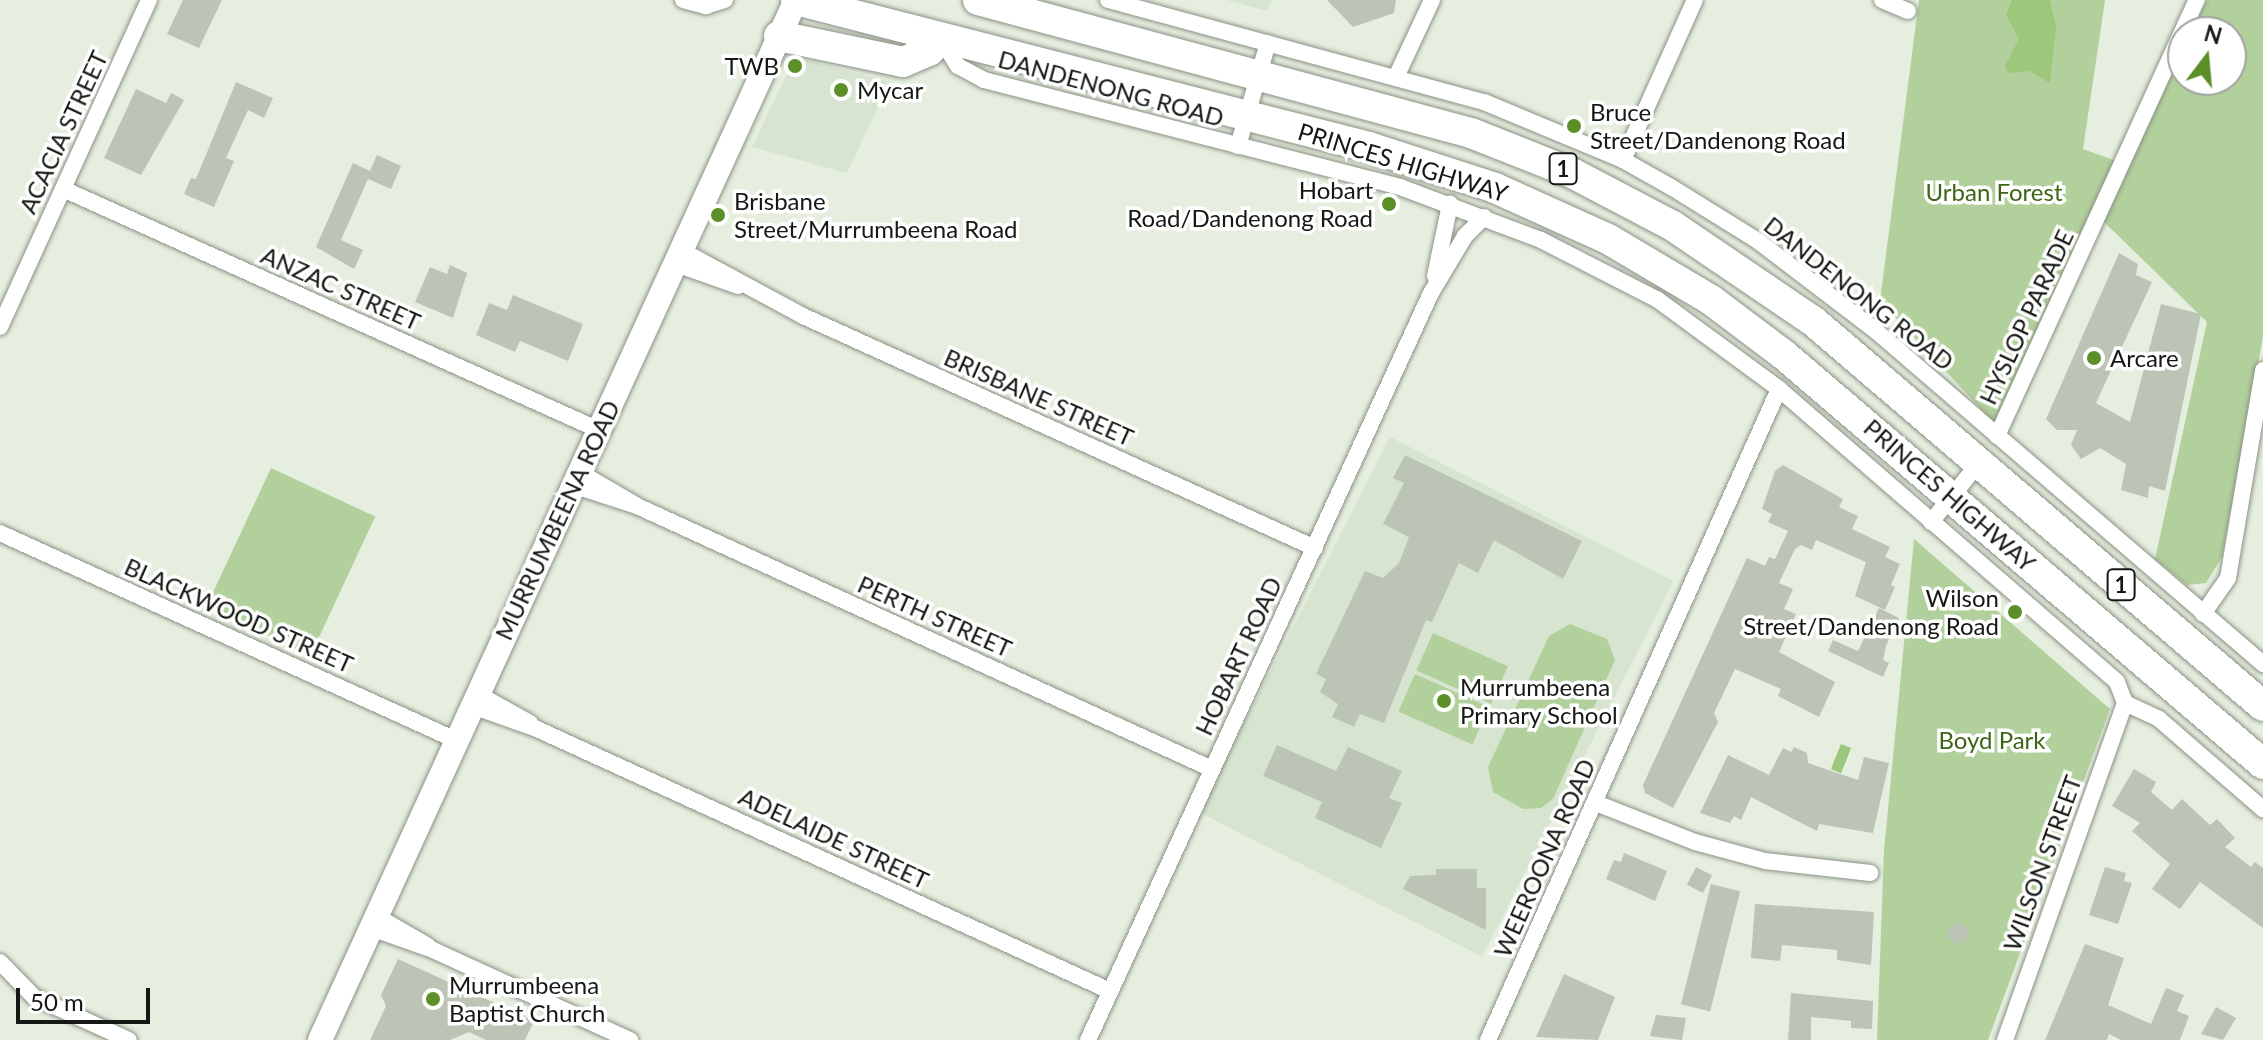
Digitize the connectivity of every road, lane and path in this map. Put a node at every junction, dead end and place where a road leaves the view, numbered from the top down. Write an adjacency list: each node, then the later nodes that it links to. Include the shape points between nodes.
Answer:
1 (149, 0): 20 (street, ACACIA STREET)
2 (683, 0): 3 (street, via 706,6)
3 (725, 0)
4 (796, 0): 12 (main road, MURRUMBEENA ROAD); 13 (highway, PRINCES HIGHWAY / 1)
5 (978, 0): 15 (highway, PRINCES HIGHWAY / 1)
6 (1108, 0): 14 (street, DANDENONG ROAD)
7 (1432, 0): 16 (street)
8 (1695, 0): 19 (street)
9 (1882, 0): 11 (street)
10 (2197, 0): 29 (street, HYSLOP PARADE)
11 (1908, 11)
12 (779, 36): 13 (highway, via 903,62 929,51); 23 (main road, MURRUMBEENA ROAD)
13 (941, 39): 17 (highway, PRINCES HIGHWAY / 1); 18 (street, DANDENONG ROAD, via 958,66 984,80)
14 (1268, 43): 15 (street, DANDENONG ROAD); 16 (street, DANDENONG ROAD)
15 (1259, 73): 17 (street, DANDENONG ROAD); 30 (highway, PRINCES HIGHWAY / 1, via 1504,144 1663,220 1813,321)
16 (1397, 75): 19 (street, DANDENONG ROAD, via 1506,110)
17 (1247, 115): 18 (street, DANDENONG ROAD); 32 (highway, PRINCES HIGHWAY / 1, via 1459,175 1626,249 1758,334)
18 (1238, 146): 21 (street, DANDENONG ROAD)
19 (1623, 160): 29 (street, DANDENONG ROAD, via 1806,275)
20 (63, 189): 25 (street, ACACIA STREET); 28 (street, ANZAC STREET)
21 (1450, 204): 22 (street, DANDENONG ROAD); 24 (street, HOBART ROAD, via 1449,230)
22 (1484, 217): 24 (street, HOBART ROAD, via 1465,236); 27 (street, DANDENONG ROAD, via 1582,259 1658,300)
23 (676, 256): 28 (main road, MURRUMBEENA ROAD); 35 (street, BRISBANE STREET)
24 (1431, 293): 35 (street, HOBART ROAD)
25 (0, 327)
26 (2263, 370): 36 (street, via 2228,578)
27 (1779, 389): 33 (street, DANDENONG ROAD); 44 (street, WEEROONA ROAD)
28 (599, 430): 31 (main road, MURRUMBEENA ROAD)
29 (1997, 436): 36 (street, DANDENONG ROAD)
30 (1979, 463): 32 (street); 40 (highway, PRINCES HIGHWAY / 1)
31 (576, 478): 38 (main road, MURRUMBEENA ROAD); 43 (street, PERTH STREET)
32 (1952, 497): 33 (street); 42 (highway, PRINCES HIGHWAY / 1)
33 (1931, 522): 39 (street, DANDENONG ROAD, via 2117,682)
34 (0, 533): 41 (street, BLACKWOOD STREET)
35 (1315, 548): 43 (street, HOBART ROAD)
36 (2203, 614): 37 (street, DANDENONG ROAD)
37 (2263, 664)
38 (475, 700): 41 (main road, MURRUMBEENA ROAD); 49 (street, ADELAIDE STREET)
39 (2125, 703): 45 (street, via 2159,719); 55 (street, WILSON STREET)
40 (2263, 706)
41 (458, 741): 47 (main road, MURRUMBEENA ROAD)
42 (2263, 764)
43 (1212, 769): 49 (street, HOBART ROAD)
44 (1596, 803): 46 (street, via 1695,842 1765,861); 54 (street, WEEROONA ROAD)
45 (2263, 809)
46 (1870, 873)
47 (373, 922): 51 (main road, MURRUMBEENA ROAD); 52 (street)
48 (0, 962): 50 (street, via 34,997)
49 (1110, 991): 53 (street, HOBART ROAD)
50 (129, 1040)
51 (320, 1040)
52 (630, 1040)
53 (1088, 1040)
54 (1488, 1040)
55 (2005, 1040)

